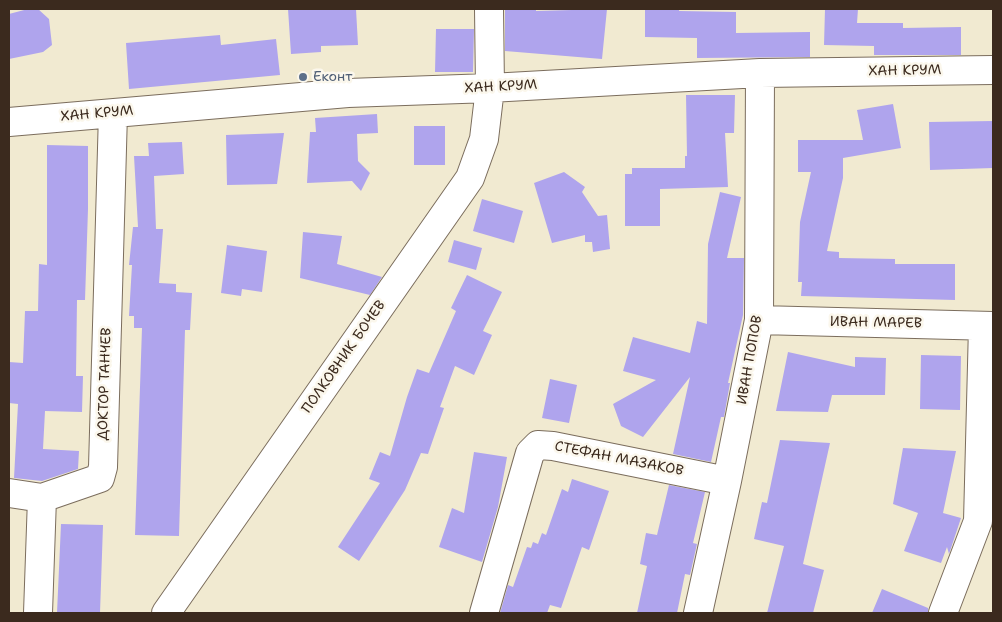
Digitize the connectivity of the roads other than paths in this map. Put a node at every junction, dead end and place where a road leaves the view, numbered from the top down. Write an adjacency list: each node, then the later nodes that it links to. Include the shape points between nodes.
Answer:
1 (488, 9): 4 (street, ПОЛКОВНИК БОЧЕВ)
2 (993, 70): 3 (street, ХАН КРУМ)
3 (760, 73): 4 (street, ХАН КРУМ); 7 (street, ИВАН ПОПОВ)
4 (490, 88): 5 (street, ХАН КРУМ, via 348,94); 13 (street, ПОЛКОВНИК БОЧЕВ, via 484,139 470,178)
5 (113, 113): 6 (street, ХАН КРУМ); 11 (street, ДОКТОР ТАНЧЕВ, via 103,467 100,478)
6 (9, 122)
7 (759, 320): 8 (street, ИВАН МАРЕВ); 9 (street, ИВАН ПОПОВ)
8 (988, 326): 16 (street, via 978,521)
9 (727, 481): 14 (street, СТЕФАН МАЗАКОВ, via 538,445 530,454); 15 (street, ИВАН ПОПОВ)
10 (9, 493): 11 (street)
11 (42, 498): 12 (street)
12 (38, 613)
13 (166, 613)
14 (484, 613)
15 (698, 613)
16 (943, 613)

